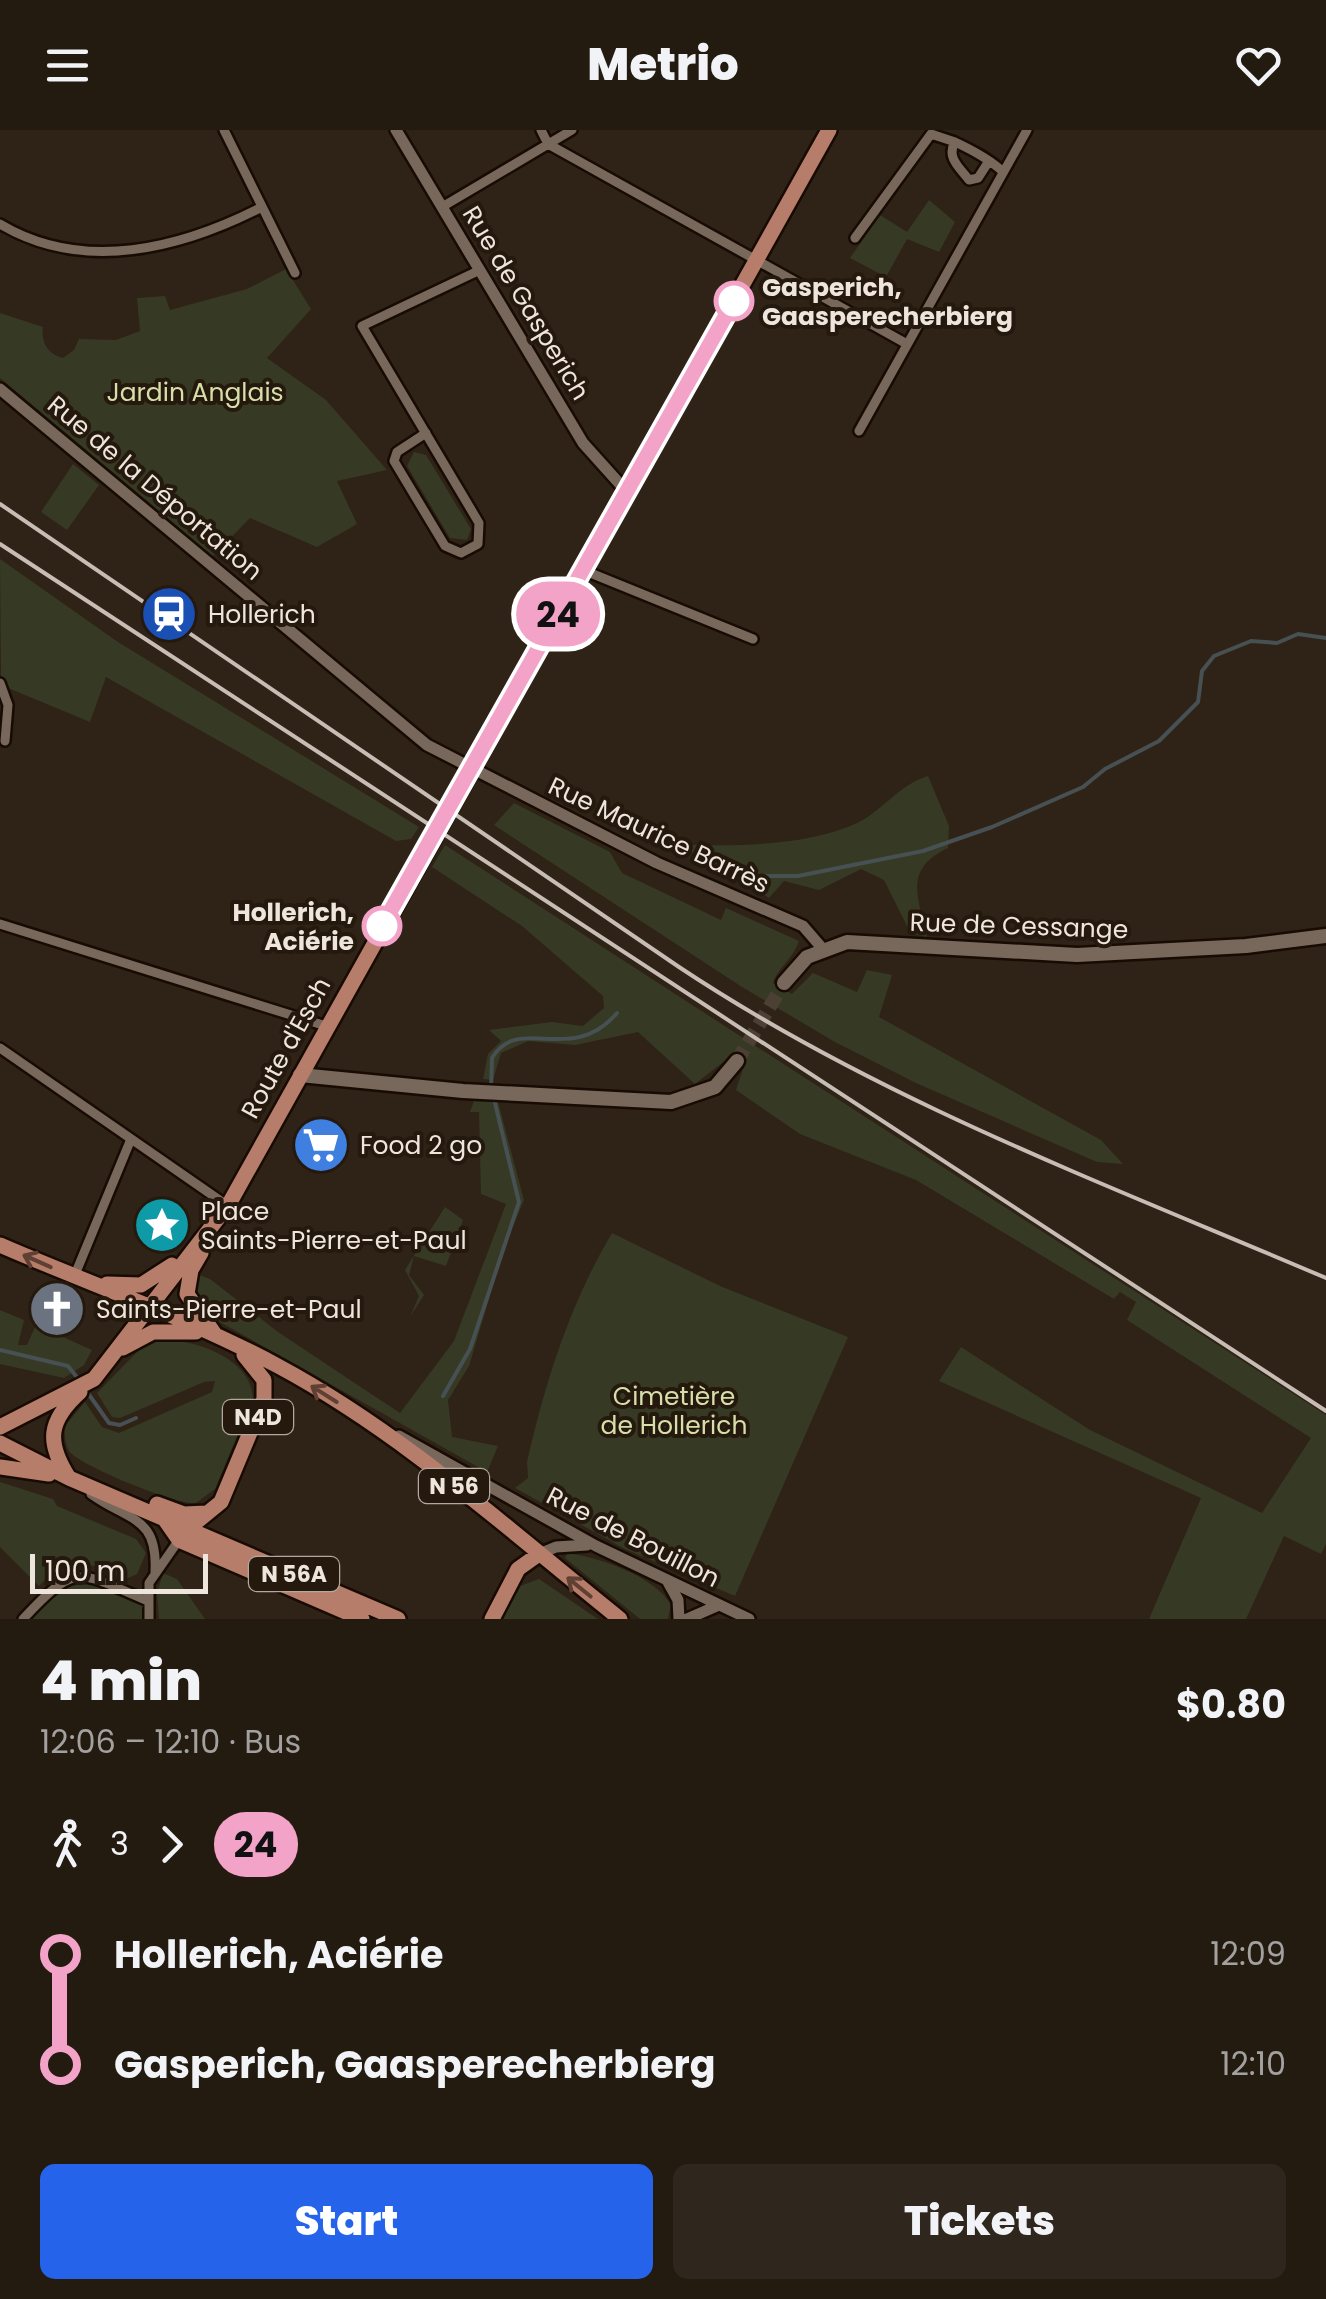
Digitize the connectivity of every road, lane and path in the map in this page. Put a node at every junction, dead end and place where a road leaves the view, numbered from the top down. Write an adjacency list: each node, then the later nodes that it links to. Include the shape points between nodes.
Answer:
1 (224, 130): 11 (street)
2 (396, 130): 12 (street, Rue de Gasperich)
3 (540, 130): 8 (street)
4 (572, 130): 8 (street)
5 (830, 130): 15 (main road, Route d'Esch)
6 (1027, 130): 10 (street)
7 (955, 142): 9 (street); 9 (street, via 951,157 969,180); 14 (street, via 931,134)
8 (548, 144): 12 (street); 15 (street)
9 (989, 160): 10 (street)
10 (1003, 172): 18 (street)
11 (262, 206): 13 (street, via 188,241 127,251 76,250); 17 (street)
12 (442, 207): 16 (street, Rue de Gasperich)
13 (0, 224)
14 (854, 238)
15 (757, 260): 18 (street); 22 (main road, Route d'Esch)
16 (480, 270): 21 (street, via 362,326); 22 (street, Rue de Gasperich, via 593,458)
17 (295, 273)
18 (907, 344): 20 (street)
19 (0, 388): 27 (street, Rue de la Déportation, via 402,726)
20 (858, 431)
21 (426, 433): 21 (street, via 394,461 445,546 461,553 478,544 480,524)
22 (627, 492): 23 (main road, Route d'Esch)
23 (583, 570): 24 (street); 27 (main road, Route d'Esch)
24 (753, 640)
25 (0, 682): 26 (street, via 8,706)
26 (5, 740)
27 (470, 770): 30 (street, Rue Maurice Barrès, via 793,922); 32 (main road, Route d'Esch)
28 (0, 924): 32 (street)
29 (1326, 936): 30 (main road, Rue de Cessange, via 1115,954 859,942)
30 (822, 948): 31 (main road)
31 (784, 984)
32 (326, 1026): 35 (main road, Route d'Esch)
33 (0, 1048): 36 (street)
34 (737, 1060): 35 (main road, via 715,1087 687,1100 491,1093)
35 (300, 1075): 37 (main road, Route d'Esch)
36 (131, 1138): 37 (street); 39 (street)
37 (228, 1206): 39 (main road, Route d'Esch, via 153,1281 117,1286); 40 (main road, Route d'Esch); 41 (main road, via 187,1285 192,1306)
38 (0, 1244): 39 (main road, N 56, one-way to 38)
39 (74, 1277): 40 (main road, N 56)
40 (147, 1307): 41 (main road, N 56); 42 (main road, Route d'Esch)
41 (214, 1334): 42 (main road, N 56, via 165,1330); 44 (main road, N 56, one-way to 41); 51 (main road, N4D, via 256,1366 265,1392 228,1490)
42 (118, 1350): 43 (main road, Route d'Esch)
43 (73, 1393): 45 (main road); 48 (main road, via 50,1432)
44 (367, 1421): 49 (main road, N 56); 50 (street, Rue de Bouillon)
45 (0, 1427)
46 (0, 1443): 48 (main road, N 56A)
47 (0, 1466): 48 (main road)
48 (69, 1478): 51 (main road, N 56A, via 184,1514); 52 (main road, N 56A, via 163,1517); 55 (street, N 56A, via 147,1526 156,1546)
49 (453, 1485): 50 (street, Rue de Bouillon); 54 (main road, N 56)
50 (497, 1492): 53 (street, Rue de Bouillon)
51 (211, 1512): 52 (main road)
52 (184, 1534): 55 (street); 61 (main road, N 56A); 62 (main road, N 56A)
53 (596, 1546): 54 (street); 56 (street, Rue de Bouillon)
54 (539, 1554): 63 (main road, via 518,1570); 64 (main road, N 56, one-way to 54)
55 (154, 1572): 57 (street)
56 (668, 1582): 58 (street, Rue de Bouillon); 65 (street)
57 (148, 1601): 59 (street, via 71,1575); 60 (street)
58 (719, 1605): 65 (street); 66 (street, Rue de Bouillon)
59 (23, 1619)
60 (149, 1619)
61 (362, 1619)
62 (398, 1619)
63 (492, 1619)
64 (620, 1619)
65 (683, 1619)
66 (749, 1619)

